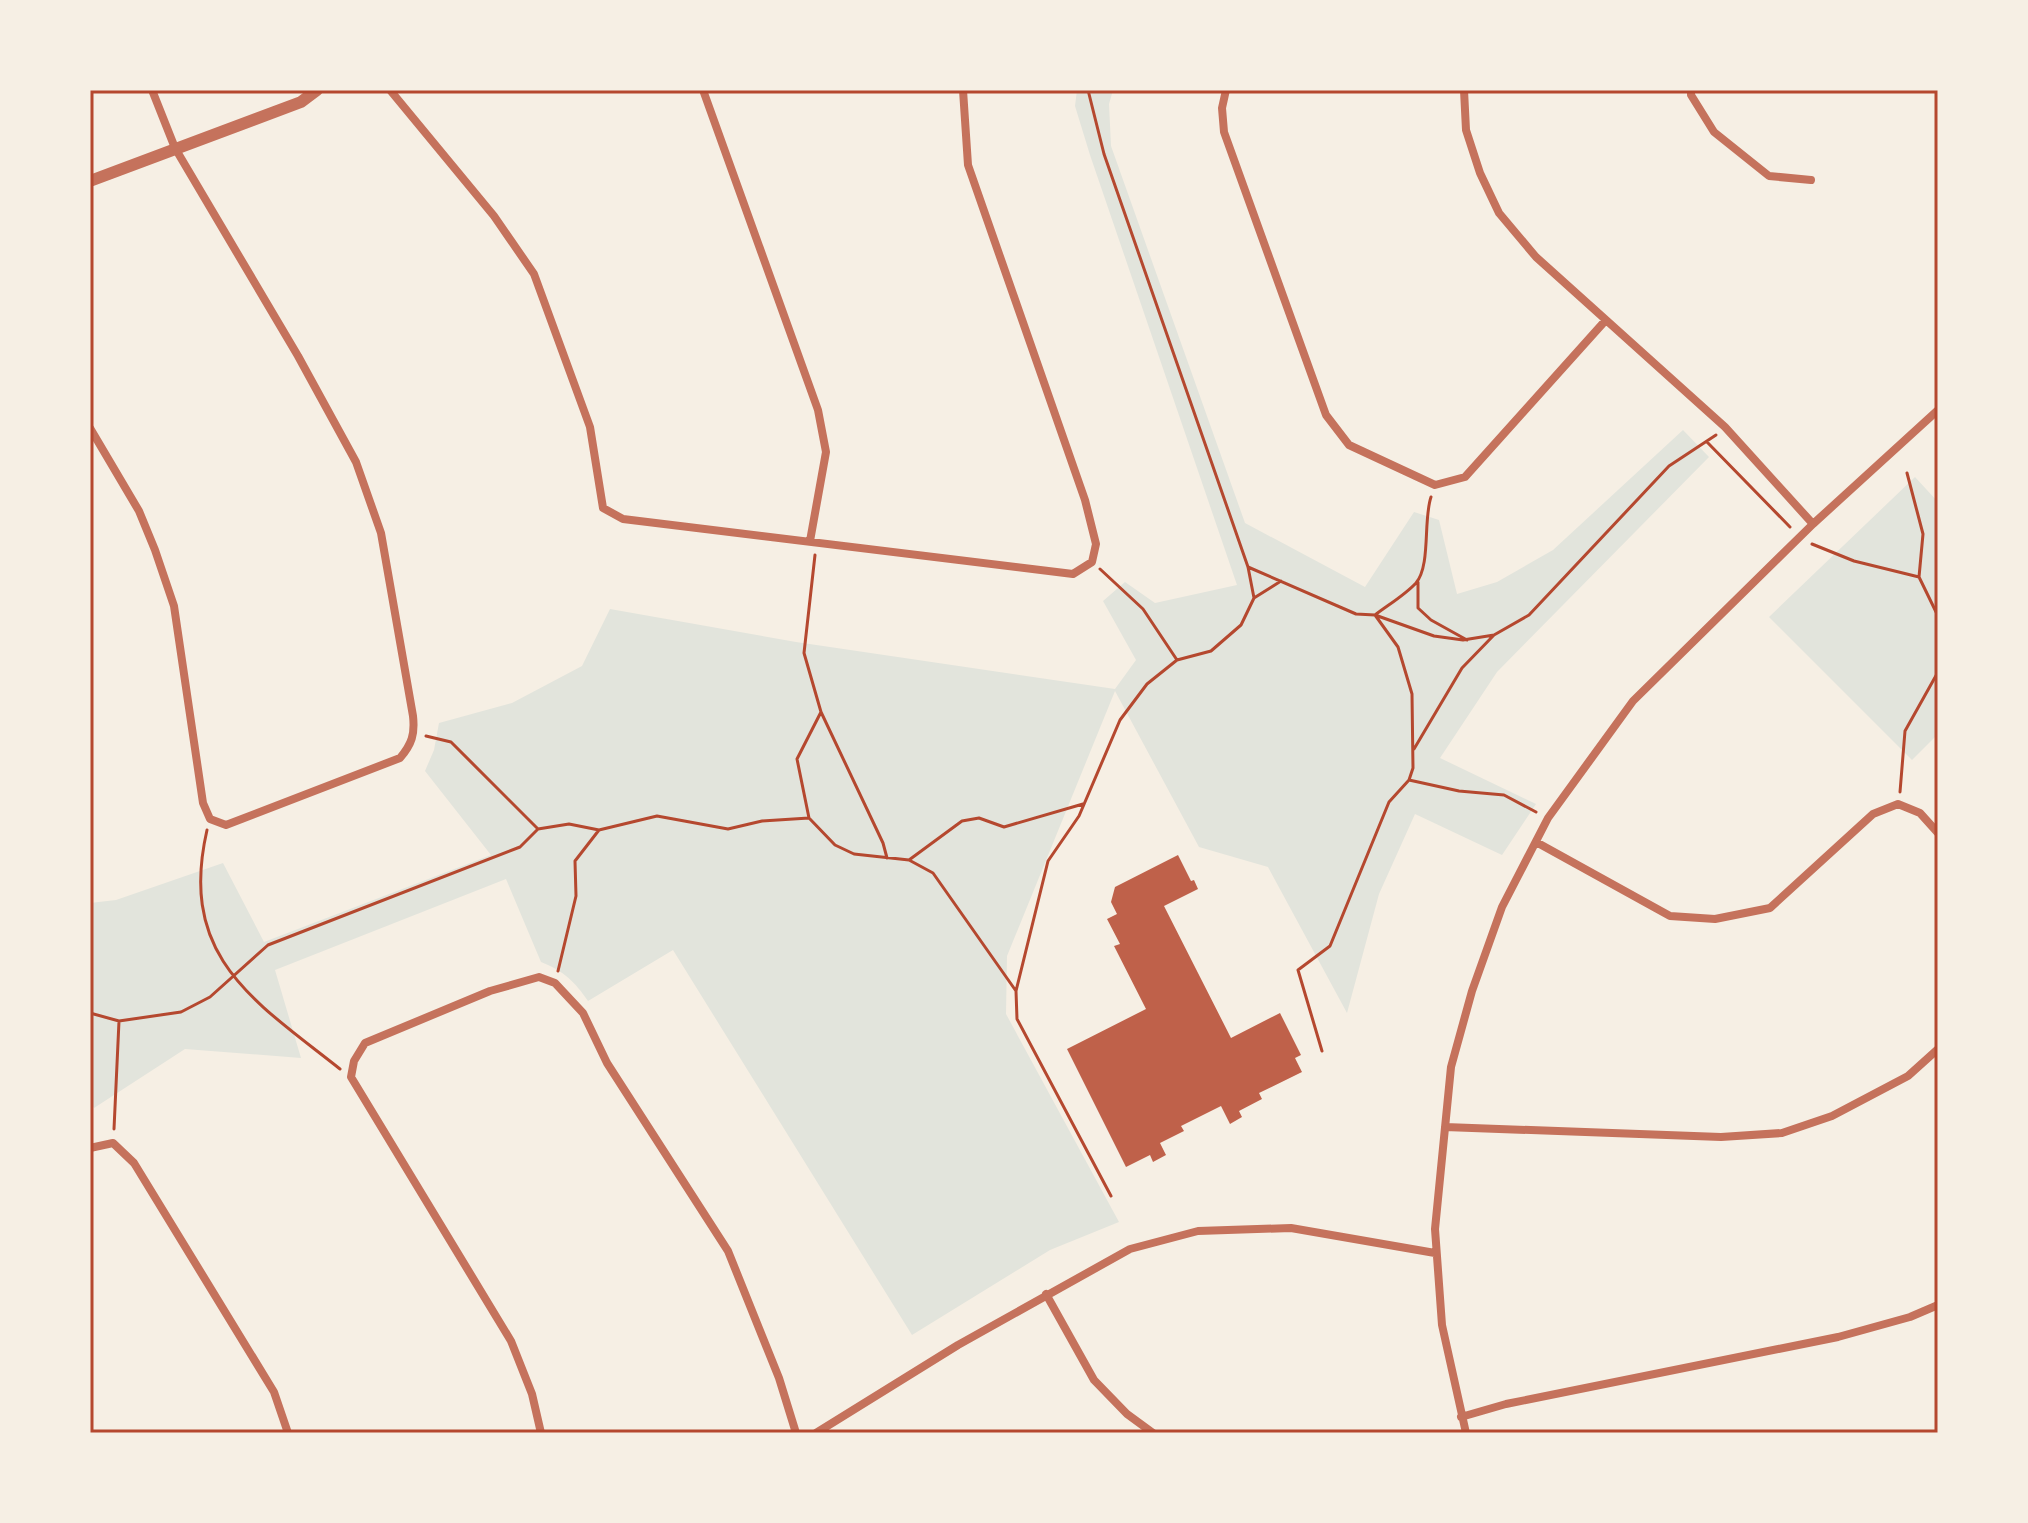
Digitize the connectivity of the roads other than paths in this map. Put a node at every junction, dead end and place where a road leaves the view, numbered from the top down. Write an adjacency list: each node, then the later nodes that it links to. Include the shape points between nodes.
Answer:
1 (152, 90): 9 (street)
2 (317, 90): 9 (street, via 301,102)
3 (390, 90): 16 (street, via 494,216 534,274 590,427 603,508 623,519)
4 (963, 90): 16 (street, via 968,165 1085,500 1096,544 1092,562 1073,574)
5 (1226, 90): 12 (street, via 1224,132 1326,415 1349,445 1435,485 1465,477)
6 (1464, 90): 12 (street, via 1466,130 1499,213 1536,257)
7 (1691, 90): 10 (street, via 1714,132 1769,176)
8 (707, 91): 16 (street, via 818,410 826,452)
9 (175, 148): 11 (street); 14 (street, via 356,462 381,533 415,732 400,758 226,825 210,819 203,803 174,606 139,511)
10 (1811, 180)
11 (90, 181)
12 (1605, 321): 15 (street, via 1725,427)
13 (1938, 410): 15 (street)
14 (90, 428)
15 (1813, 524): 18 (street, via 1633,701)
16 (814, 541)
17 (1938, 833): 18 (street, via 1920,813 1898,804 1873,814 1770,908 1715,919 1670,916)
18 (1536, 842): 20 (street, via 1502,907 1472,991 1451,1067)
19 (1938, 1049): 20 (street, via 1908,1076 1832,1116 1782,1133 1721,1137)
20 (1445, 1127): 22 (street)
21 (90, 1148): 26 (street, via 113,1143 134,1163 274,1392)
22 (1435, 1253): 23 (street, via 1291,1228 1198,1231 1130,1249); 25 (street, via 1442,1325)
23 (1046, 1294): 29 (street); 30 (street, via 1094,1380)
24 (1938, 1305): 25 (street, via 1838,1337)
25 (1461, 1417): 31 (street)
26 (288, 1433)
27 (541, 1433): 28 (street, via 511,1341 351,1077 365,1043 490,991 539,977 555,983 583,1013 607,1063 728,1251)
28 (796, 1433)
29 (816, 1433)
30 (1153, 1433)
31 (1466, 1433)

